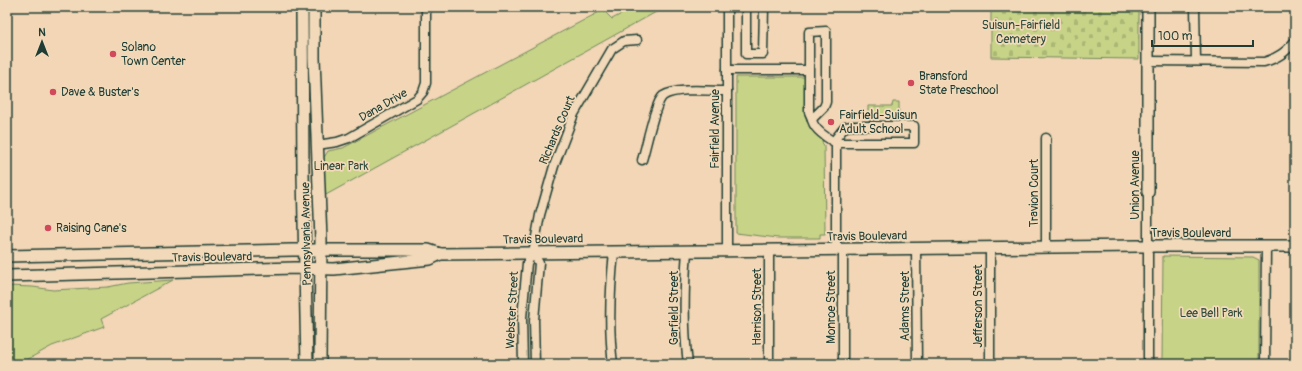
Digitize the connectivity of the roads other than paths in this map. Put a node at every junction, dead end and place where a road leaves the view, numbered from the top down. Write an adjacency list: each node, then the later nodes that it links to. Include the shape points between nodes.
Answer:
1 (302, 7): 28 (main road, Pennsylvania Avenue)
2 (314, 7): 19 (main road, Pennsylvania Avenue)
3 (426, 7): 19 (street, Dana Drive, via 426,83 423,92 417,99 349,138)
4 (727, 7): 13 (street, Fairfield Avenue)
5 (746, 7): 6 (street, via 746,54 763,54)
6 (764, 7)
7 (1148, 7): 11 (main road, Union Avenue)
8 (1195, 7): 12 (street)
9 (637, 40): 35 (street, Richards Court, via 624,41 612,49 574,114 554,166 540,215)
10 (1295, 41): 12 (street, via 1282,55 1264,62)
11 (1148, 61): 12 (street); 21 (main road, Union Avenue)
12 (1196, 61)
13 (727, 70): 14 (street); 15 (street, Fairfield Avenue)
14 (808, 70): 16 (street, via 808,112); 16 (street, via 808,32 826,32 826,102)
15 (727, 91): 20 (street, via 670,92 662,97 657,106); 33 (street, Fairfield Avenue)
16 (812, 119): 18 (street, via 815,126)
17 (1046, 138): 26 (street, Travion Court)
18 (836, 143): 18 (street, via 914,143 914,126 845,127 836,138); 31 (street, Monroe Street)
19 (317, 145): 29 (main road, Pennsylvania Avenue)
20 (642, 160)
21 (1148, 192): 22 (street, Union Avenue)
22 (1148, 246): 23 (main road, Travis Boulevard); 26 (main road, Travis Boulevard); 51 (street, Union Avenue)
23 (1266, 246): 24 (main road, Travis Boulevard); 52 (street)
24 (1295, 246)
25 (990, 247): 26 (main road, Travis Boulevard); 27 (main road, Travis Boulevard); 50 (street, Jefferson Street)
26 (1046, 247)
27 (916, 248): 31 (main road, Travis Boulevard); 49 (street, Adams Street)
28 (305, 250): 29 (main road, Travis Boulevard); 37 (main road, Travis Boulevard); 38 (main road, Pennsylvania Avenue)
29 (320, 250): 36 (main road, Travis Boulevard, via 428,250); 39 (main road, Pennsylvania Avenue)
30 (769, 250): 31 (main road, Travis Boulevard); 33 (main road, Travis Boulevard); 47 (street, Harrison Street)
31 (839, 250): 48 (street, Monroe Street)
32 (687, 251): 33 (main road, Travis Boulevard); 34 (main road, Travis Boulevard); 46 (street, Garfield Street, via 684,311)
33 (727, 251)
34 (614, 252): 35 (main road, Travis Boulevard); 45 (street, via 610,291)
35 (533, 253): 36 (main road, Travis Boulevard); 43 (street, Webster Street, via 527,263 522,311); 44 (street, Webster Street, via 539,263 534,320)
36 (440, 254): 39 (main road, Travis Boulevard, via 430,259)
37 (7, 256)
38 (305, 268): 39 (main road, Travis Boulevard); 40 (main road, Travis Boulevard); 41 (main road, Pennsylvania Avenue)
39 (320, 269): 42 (main road, Pennsylvania Avenue)
40 (7, 276)
41 (308, 364)
42 (320, 364)
43 (523, 364)
44 (535, 364)
45 (613, 364)
46 (688, 364)
47 (769, 364)
48 (843, 364)
49 (917, 364)
50 (990, 364)
51 (1148, 364)
52 (1265, 364)

